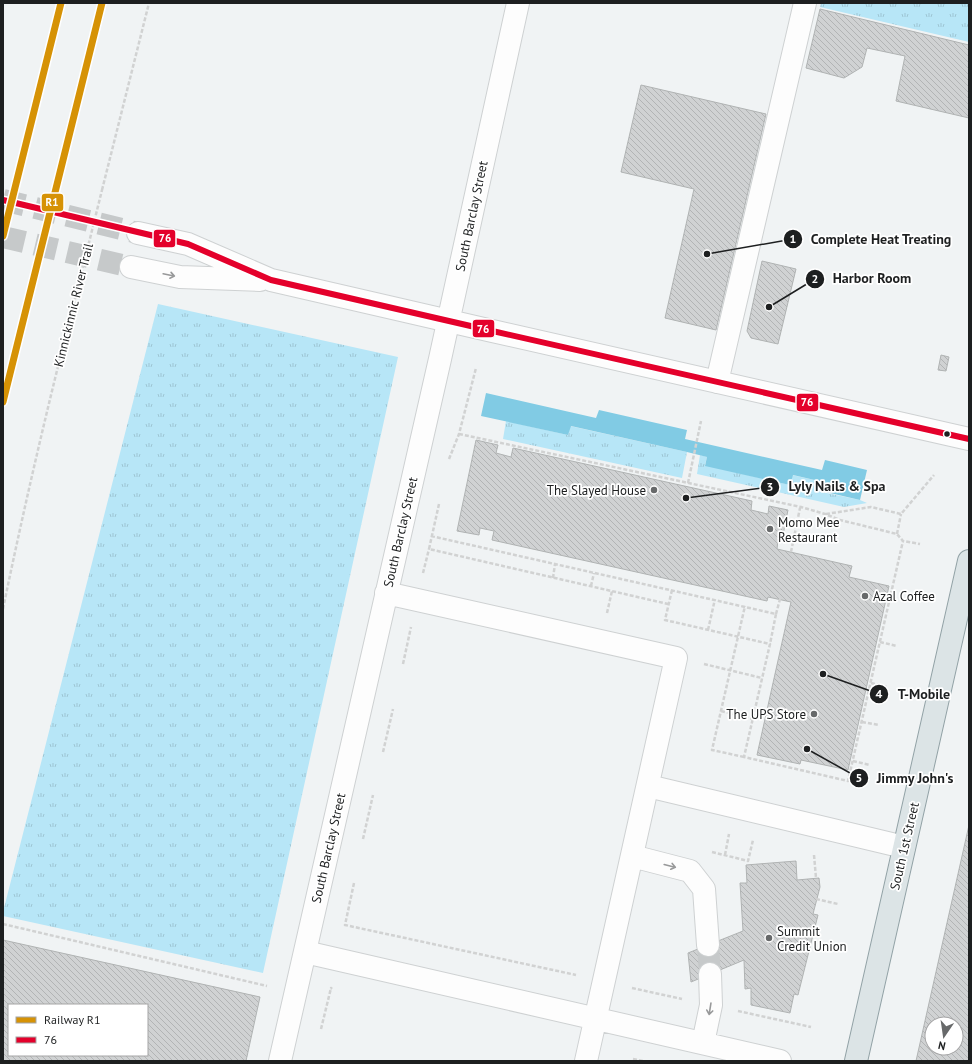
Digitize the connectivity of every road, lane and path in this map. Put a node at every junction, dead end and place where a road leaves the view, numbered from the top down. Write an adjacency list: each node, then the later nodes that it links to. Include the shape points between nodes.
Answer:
1 (149, 3): 38 (path, Kinnickinnic River Trail, bridge, via 48,405)
2 (518, 3): 7 (street, South Barclay Street)
3 (805, 3): 9 (street)
4 (138, 233): 6 (street, via 188,244)
5 (131, 267): 6 (street, one-way to 6, via 180,277)
6 (271, 280): 7 (street)
7 (448, 321): 9 (street); 33 (street, South Barclay Street)
8 (476, 368): 11 (path)
9 (717, 382): 12 (street)
10 (701, 421): 15 (path)
11 (459, 434): 13 (path); 15 (path)
12 (969, 439)
13 (449, 459)
14 (934, 475): 19 (path)
15 (688, 483): 17 (path)
16 (439, 504): 21 (path)
17 (800, 507): 18 (path); 25 (path)
18 (825, 514): 19 (path, via 871,507); 20 (path)
19 (901, 514): 20 (path)
20 (897, 534): 22 (path)
21 (431, 536): 24 (path); 27 (path)
22 (903, 541): 23 (path); 43 (path)
23 (920, 544)
24 (429, 550): 29 (path); 30 (path)
25 (791, 552)
26 (969, 561): 64 (main road, South 1st Street)
27 (555, 564): 28 (path); 30 (path)
28 (594, 572): 31 (path); 32 (path)
29 (422, 577)
30 (553, 578): 31 (path)
31 (591, 586): 36 (path)
32 (672, 590): 34 (path); 36 (path)
33 (386, 593): 60 (street, via 676,658); 74 (street, South Barclay Street)
34 (715, 599): 37 (path); 41 (path)
35 (780, 599): 39 (path)
36 (668, 604): 41 (path, via 665,620)
37 (744, 606): 39 (path); 42 (path)
38 (3, 609)
39 (776, 614): 44 (path)
40 (412, 621): 46 (path)
41 (708, 630): 42 (path)
42 (737, 637): 44 (path); 47 (path)
43 (880, 642): 45 (path); 49 (path)
44 (770, 644): 48 (path)
45 (896, 646)
46 (403, 664)
47 (730, 671): 48 (path); 52 (path)
48 (762, 678): 53 (path)
49 (871, 683): 50 (path); 54 (path)
50 (888, 687)
51 (393, 709): 56 (path)
52 (721, 711): 53 (path); 57 (path, via 712,750)
53 (753, 719): 57 (path)
54 (862, 722): 55 (path); 58 (path)
55 (879, 725)
56 (383, 752)
57 (744, 757): 58 (path, via 848,781)
58 (853, 761): 59 (path)
59 (870, 765)
60 (648, 786): 64 (street); 67 (street)
61 (373, 795): 63 (path)
62 (754, 835): 66 (path, via 748,861)
63 (363, 839)
64 (904, 847): 85 (main road, South 1st Street)
65 (814, 848): 68 (path)
66 (710, 852)
67 (632, 856): 73 (street, one-way to 73, via 690,871 704,889); 79 (street)
68 (816, 878)
69 (354, 883): 76 (path, via 345,925)
70 (816, 899): 71 (path)
71 (838, 904)
72 (3, 924): 77 (path)
73 (708, 945)
74 (305, 952): 79 (street); 82 (street, South Barclay Street)
75 (710, 974): 81 (street, one-way to 81, via 711,1005)
76 (577, 976)
77 (267, 986)
78 (331, 988): 80 (path)
79 (596, 1019): 81 (street); 83 (street)
80 (321, 1029)
81 (703, 1043): 84 (street)
82 (280, 1061)
83 (586, 1061)
84 (780, 1061)
85 (856, 1061)

